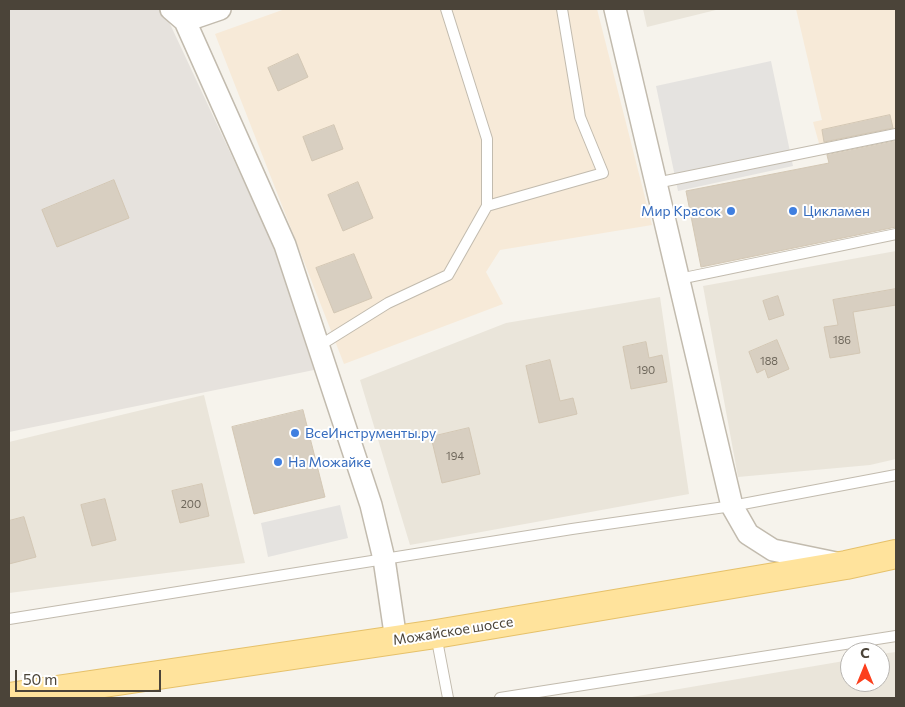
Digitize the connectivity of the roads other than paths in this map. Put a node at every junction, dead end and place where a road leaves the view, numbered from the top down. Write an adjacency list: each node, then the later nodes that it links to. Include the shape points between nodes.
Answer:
1 (220, 9): 5 (street)
2 (446, 9): 8 (lane, via 487,139)
3 (562, 9): 8 (lane, via 580,117 603,173)
4 (615, 9): 7 (street)
5 (178, 15): 11 (street, via 285,245)
6 (896, 134): 7 (lane)
7 (656, 183): 10 (street)
8 (487, 206): 11 (lane, via 448,275 388,303)
9 (896, 234): 10 (lane)
10 (679, 279): 13 (street)
11 (318, 346): 15 (street)
12 (896, 474): 13 (lane)
13 (732, 506): 15 (lane); 16 (street, via 748,534 773,550)
14 (896, 554): 16 (main road, Можайское шоссе)
15 (384, 559): 17 (lane); 20 (street)
16 (846, 565): 18 (main road, Можайское шоссе)
17 (9, 620)
18 (436, 634): 20 (main road, Можайское шоссе); 22 (lane)
19 (896, 636): 23 (lane)
20 (396, 640): 21 (main road, Можайское шоссе)
21 (9, 697)
22 (448, 698)
23 (500, 698)

